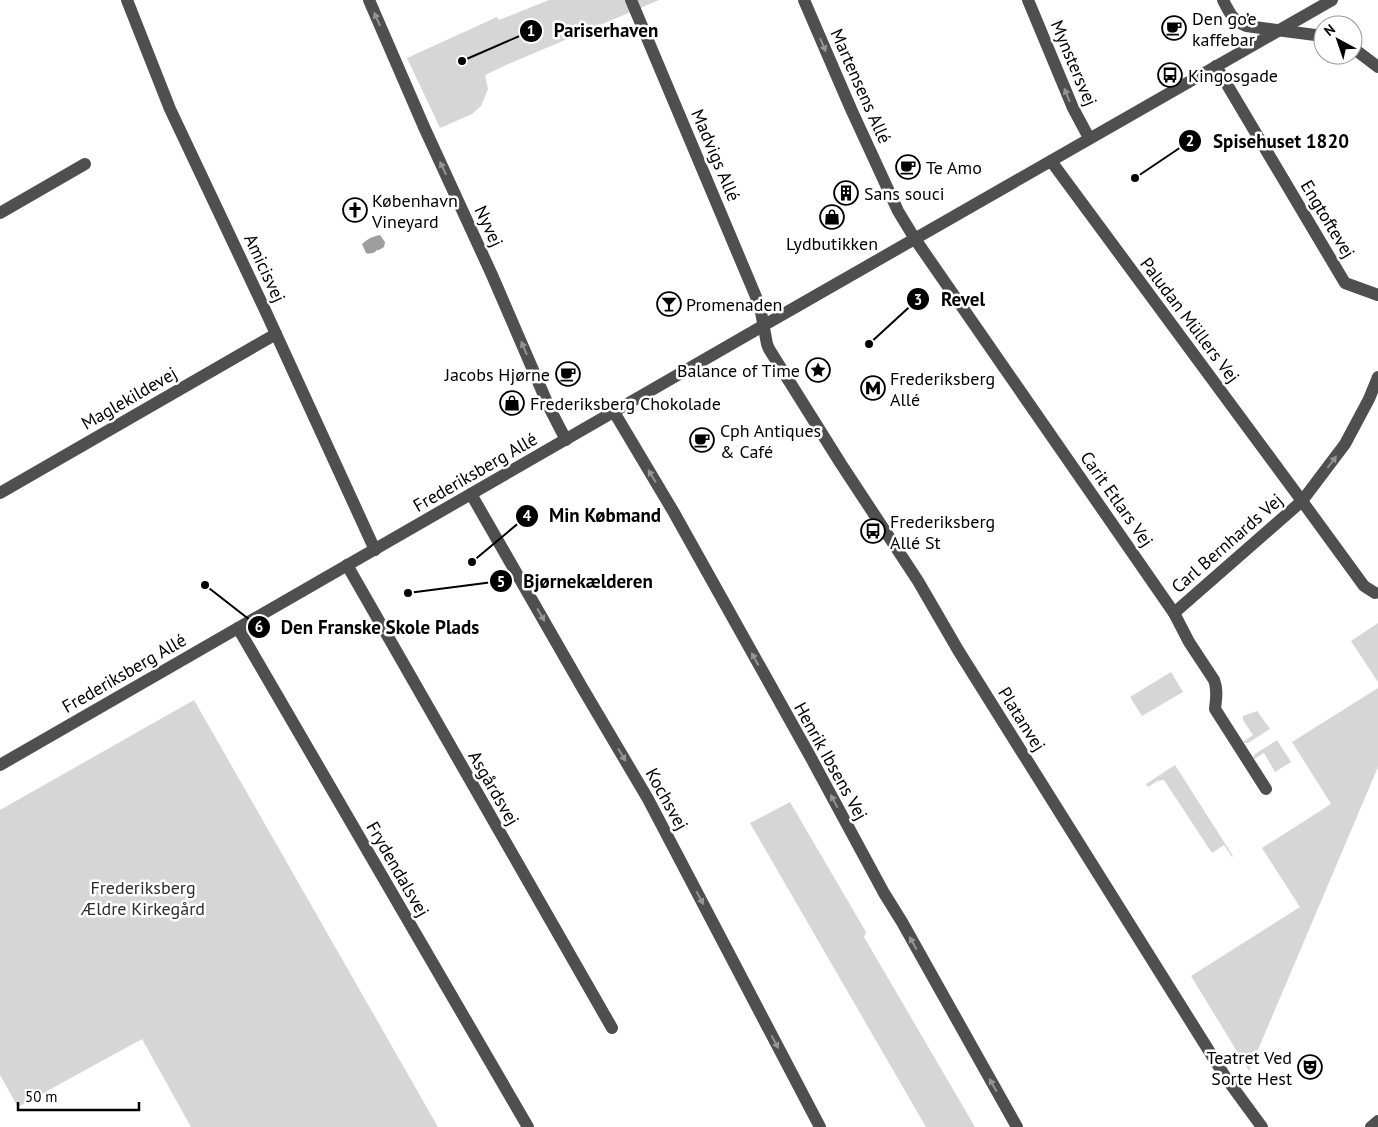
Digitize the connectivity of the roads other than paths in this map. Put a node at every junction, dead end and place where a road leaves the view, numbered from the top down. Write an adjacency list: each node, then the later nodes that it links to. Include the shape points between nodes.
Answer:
1 (127, 0): 20 (street, Amicisvej, via 170,109)
2 (369, 0): 23 (street, Nyvej, one-way to 2)
3 (631, 0): 19 (street, Madvigs Allé, via 752,286)
4 (804, 0): 17 (street, Martensens Allé, one-way to 17, via 851,110 898,211)
5 (1028, 0): 13 (street, Mynstersvej, one-way to 5, via 1073,108)
6 (1223, 0): 8 (street, via 1230,15 1240,24)
7 (1332, 0): 8 (street, Frederiksberg Allé)
8 (1278, 30): 9 (street); 11 (street, Frederiksberg Allé)
9 (1313, 35)
10 (1363, 56): 12 (street)
11 (1216, 66): 13 (street, Frederiksberg Allé); 18 (street, Engtoftevej, via 1345,283)
12 (1378, 68)
13 (1089, 138): 14 (street, Frederiksberg Allé)
14 (1051, 160): 17 (street, Frederiksberg Allé); 26 (street, Paludan Müllers Vej)
15 (85, 164): 16 (street)
16 (0, 213)
17 (915, 239): 19 (street, Frederiksberg Allé); 30 (street, Carit Etlars Vej)
18 (1378, 295)
19 (763, 326): 22 (street, Frederiksberg Allé); 39 (street, Platanvej, via 767,344 782,370 909,566 958,650 1226,1078)
20 (276, 334): 24 (street, Maglekildevej); 27 (street, Amicisvej)
21 (1378, 377): 26 (street, Carl Bernhards Vej, one-way to 21, via 1345,444)
22 (614, 412): 23 (street, Frederiksberg Allé); 38 (street, Henrik Ibsens Vej, one-way to 22, via 673,511)
23 (566, 440): 25 (street, Frederiksberg Allé)
24 (0, 494)
25 (471, 494): 27 (street, Frederiksberg Allé); 37 (street, Kochsvej, one-way to 37, via 648,799)
26 (1302, 501): 29 (street, Carl Bernhards Vej, via 1364,586); 30 (street, Carl Bernhards Vej)
27 (374, 550): 28 (street, Frederiksberg Allé)
28 (347, 565): 31 (street, Frederiksberg Allé); 34 (street, Asgårdsvej)
29 (1375, 593)
30 (1174, 613): 33 (street, Carit Etlars Vej, via 1214,680 1215,709)
31 (238, 628): 32 (street, Frederiksberg Allé); 36 (street, Frydendalsvej)
32 (0, 765)
33 (1266, 789)
34 (612, 1028)
35 (1378, 1121): 40 (street)
36 (528, 1127)
37 (820, 1127)
38 (1017, 1127)
39 (1262, 1127)
40 (1371, 1127)

